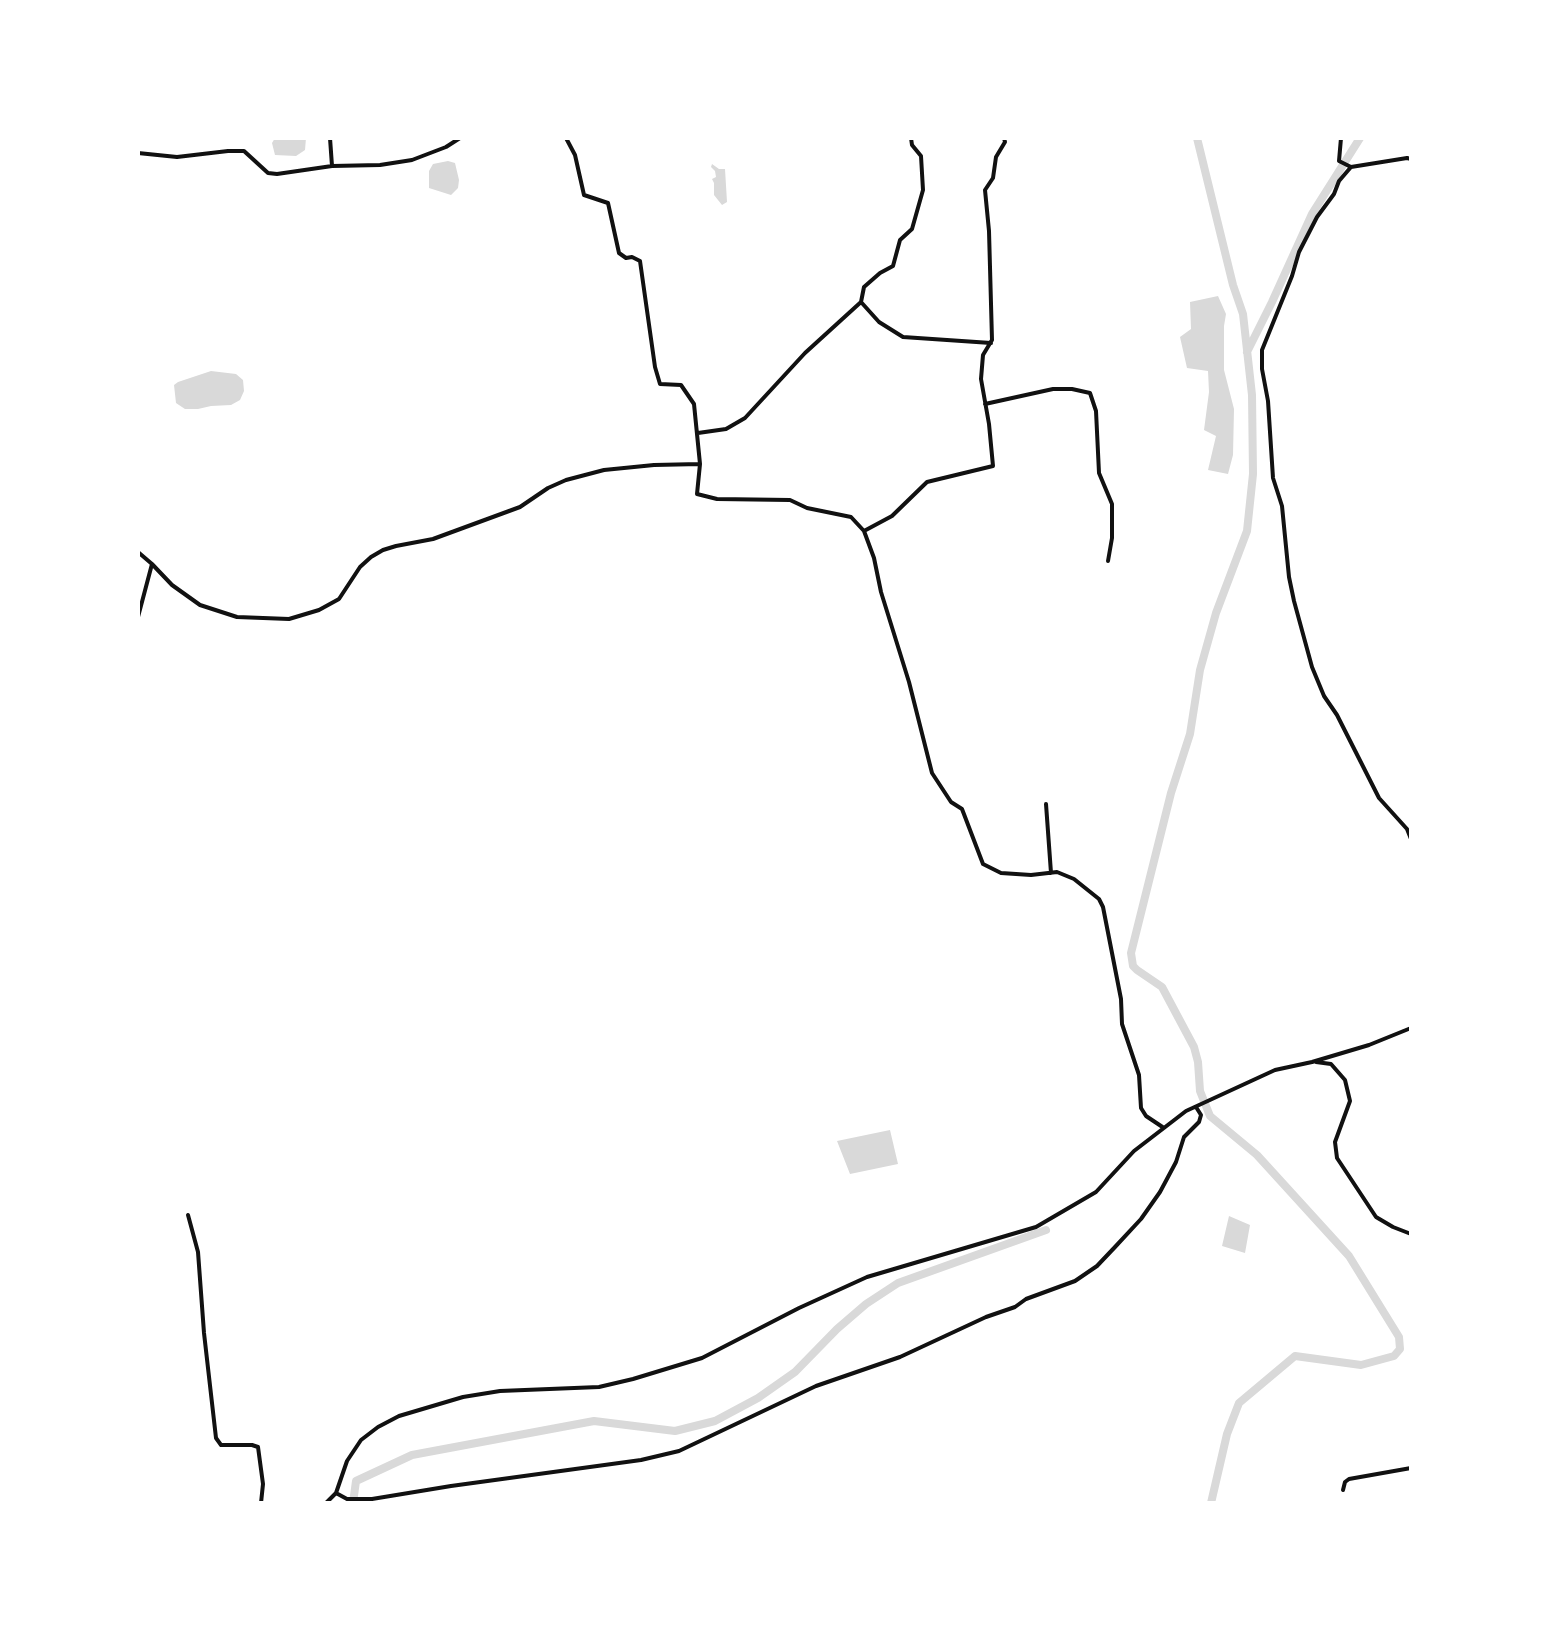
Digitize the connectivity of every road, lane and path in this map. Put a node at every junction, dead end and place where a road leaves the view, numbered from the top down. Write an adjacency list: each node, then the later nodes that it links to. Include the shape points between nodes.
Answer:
1 (330, 138): 9 (street)
2 (460, 138): 9 (street, via 412,160)
3 (566, 138): 14 (street, via 575,155 584,195 608,203 619,253 640,261 660,384 681,385 694,404)
4 (911, 138): 11 (street, via 921,156 923,190 917,214 912,229 900,240 893,266 864,287)
5 (1004, 138): 12 (street, via 993,178 985,190)
6 (1341, 138): 10 (street, via 1339,161)
7 (138, 153): 9 (street, via 177,158 244,151 268,174)
8 (1411, 159): 10 (street)
9 (332, 166)
10 (1351, 167): 22 (street, via 1299,252 1262,350 1262,369 1273,478 1282,506 1291,585 1310,658 1324,696 1379,798)
11 (861, 302): 12 (street, via 879,322 903,337); 14 (street, via 805,353 745,418 726,429)
12 (991, 343): 13 (street, via 983,355)
13 (985, 404): 16 (street, via 993,466 927,482 892,516); 18 (street, via 1053,389 1072,388 1090,393 1096,411 1099,473 1112,504)
14 (698, 433): 15 (street)
15 (700, 464): 16 (street, via 697,494 717,499 790,500 807,508 851,517); 19 (street, via 604,470 566,480 520,507 433,539 377,553 360,567 339,599 289,619 237,617 200,605)
16 (864, 531): 23 (street, via 932,772 951,802 962,809 983,864 1001,873)
17 (138, 552): 19 (street)
18 (1108, 561)
19 (152, 564): 20 (street)
20 (138, 616)
21 (1046, 804): 23 (street)
22 (1411, 839)
23 (1051, 873): 27 (street, via 1074,879 1103,907 1122,1024 1139,1075 1141,1108)
24 (1411, 1028): 25 (street)
25 (1312, 1062): 26 (street, via 1275,1070); 29 (street, via 1331,1064 1345,1080 1350,1101 1335,1142 1337,1158 1376,1217)
26 (1196, 1107): 27 (street); 33 (street, via 1201,1113 1199,1122 1184,1137 1160,1192 1141,1219 1097,1266 1074,1281 900,1357 816,1386 679,1451)
27 (1164, 1128): 32 (street, via 1134,1151 1096,1192 1036,1227 867,1277 702,1358 599,1387 500,1391 463,1397 399,1416 378,1426 362,1440 347,1461)
28 (188, 1215): 34 (street, via 198,1252 216,1438 221,1445 258,1447 263,1484)
29 (1411, 1234)
30 (1411, 1468): 31 (street, via 1348,1479)
31 (1343, 1490)
32 (336, 1493): 33 (street, via 347,1499); 35 (street)
33 (371, 1501)
34 (261, 1503)
35 (326, 1503)

